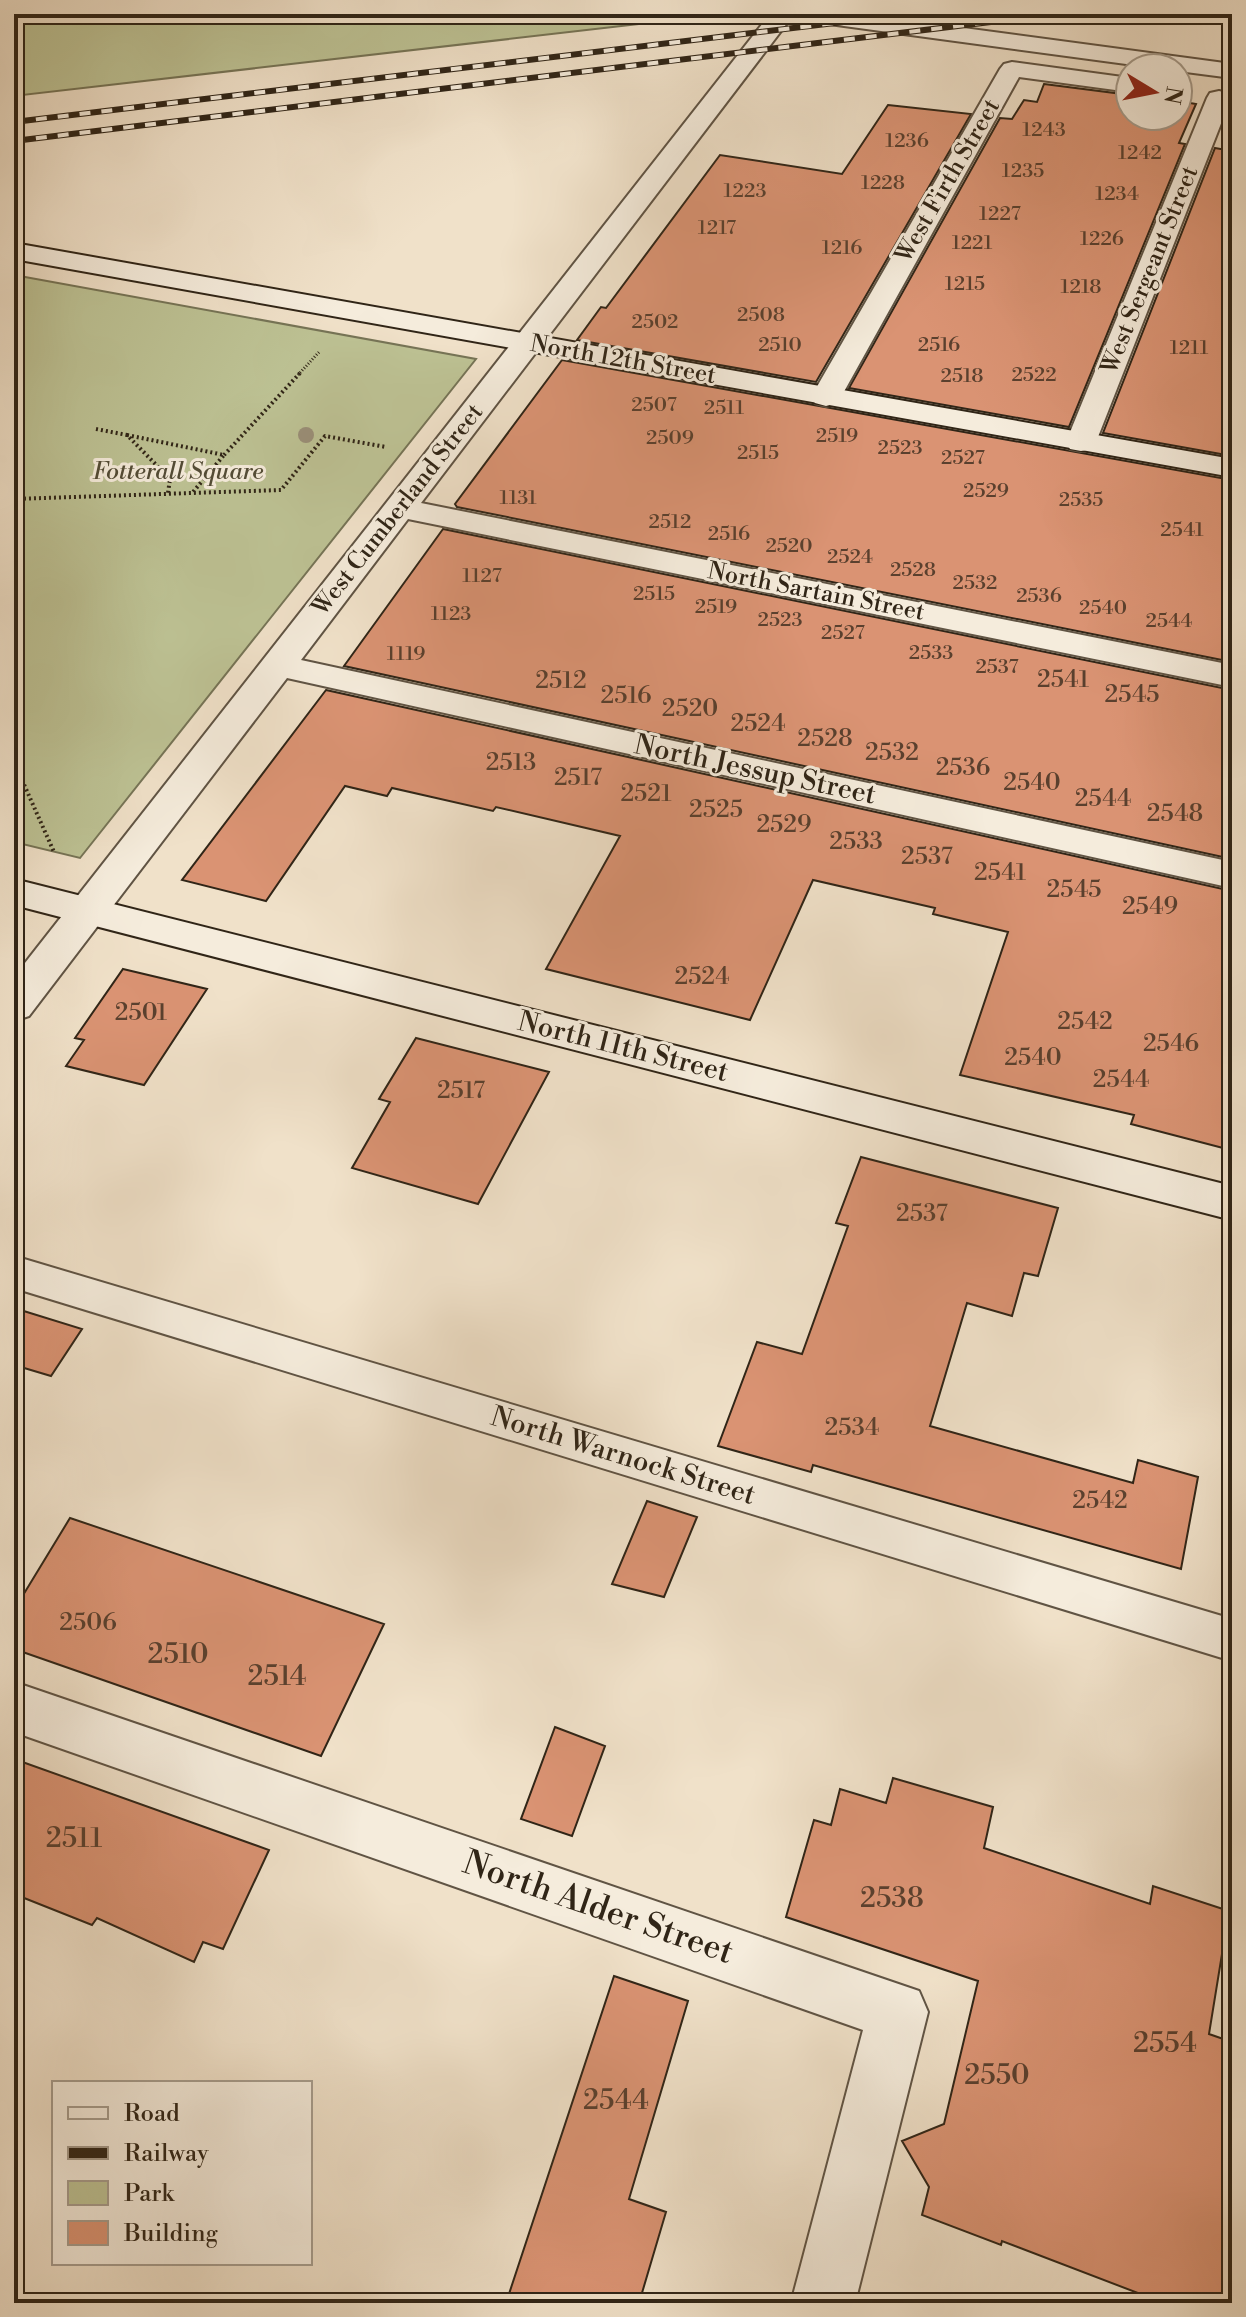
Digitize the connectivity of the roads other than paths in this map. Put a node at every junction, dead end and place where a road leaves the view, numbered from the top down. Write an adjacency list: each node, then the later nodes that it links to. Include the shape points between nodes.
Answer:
1 (782, 14): 7 (street, West Cumberland Street)
2 (807, 14): 3 (street)
3 (1232, 71)
4 (1114, 83): 8 (street, West Firth Street, via 1012,69)
5 (1214, 97): 9 (street, West Sergeant Street)
6 (14, 251): 7 (street, North 12th Street)
7 (527, 342): 8 (street, North 12th Street); 11 (street, West Cumberland Street)
8 (826, 397): 9 (street, North 12th Street)
9 (1081, 442): 10 (street, North 12th Street)
10 (1232, 468)
11 (399, 508): 12 (street, West Cumberland Street); 13 (street, North Sartain Street)
12 (278, 665): 14 (street, North Jessup Street); 16 (street, West Cumberland Street)
13 (1232, 676)
14 (1232, 875)
15 (14, 892): 16 (street, North 11th Street)
16 (88, 910): 17 (street, West Cumberland Street); 18 (street, North 11th Street)
17 (14, 1006)
18 (1232, 1203)
19 (14, 1272): 20 (lane, North Warnock Street)
20 (1232, 1640)
21 (14, 1707): 22 (street, North Alder Street, via 898,2012)
22 (823, 2303)

